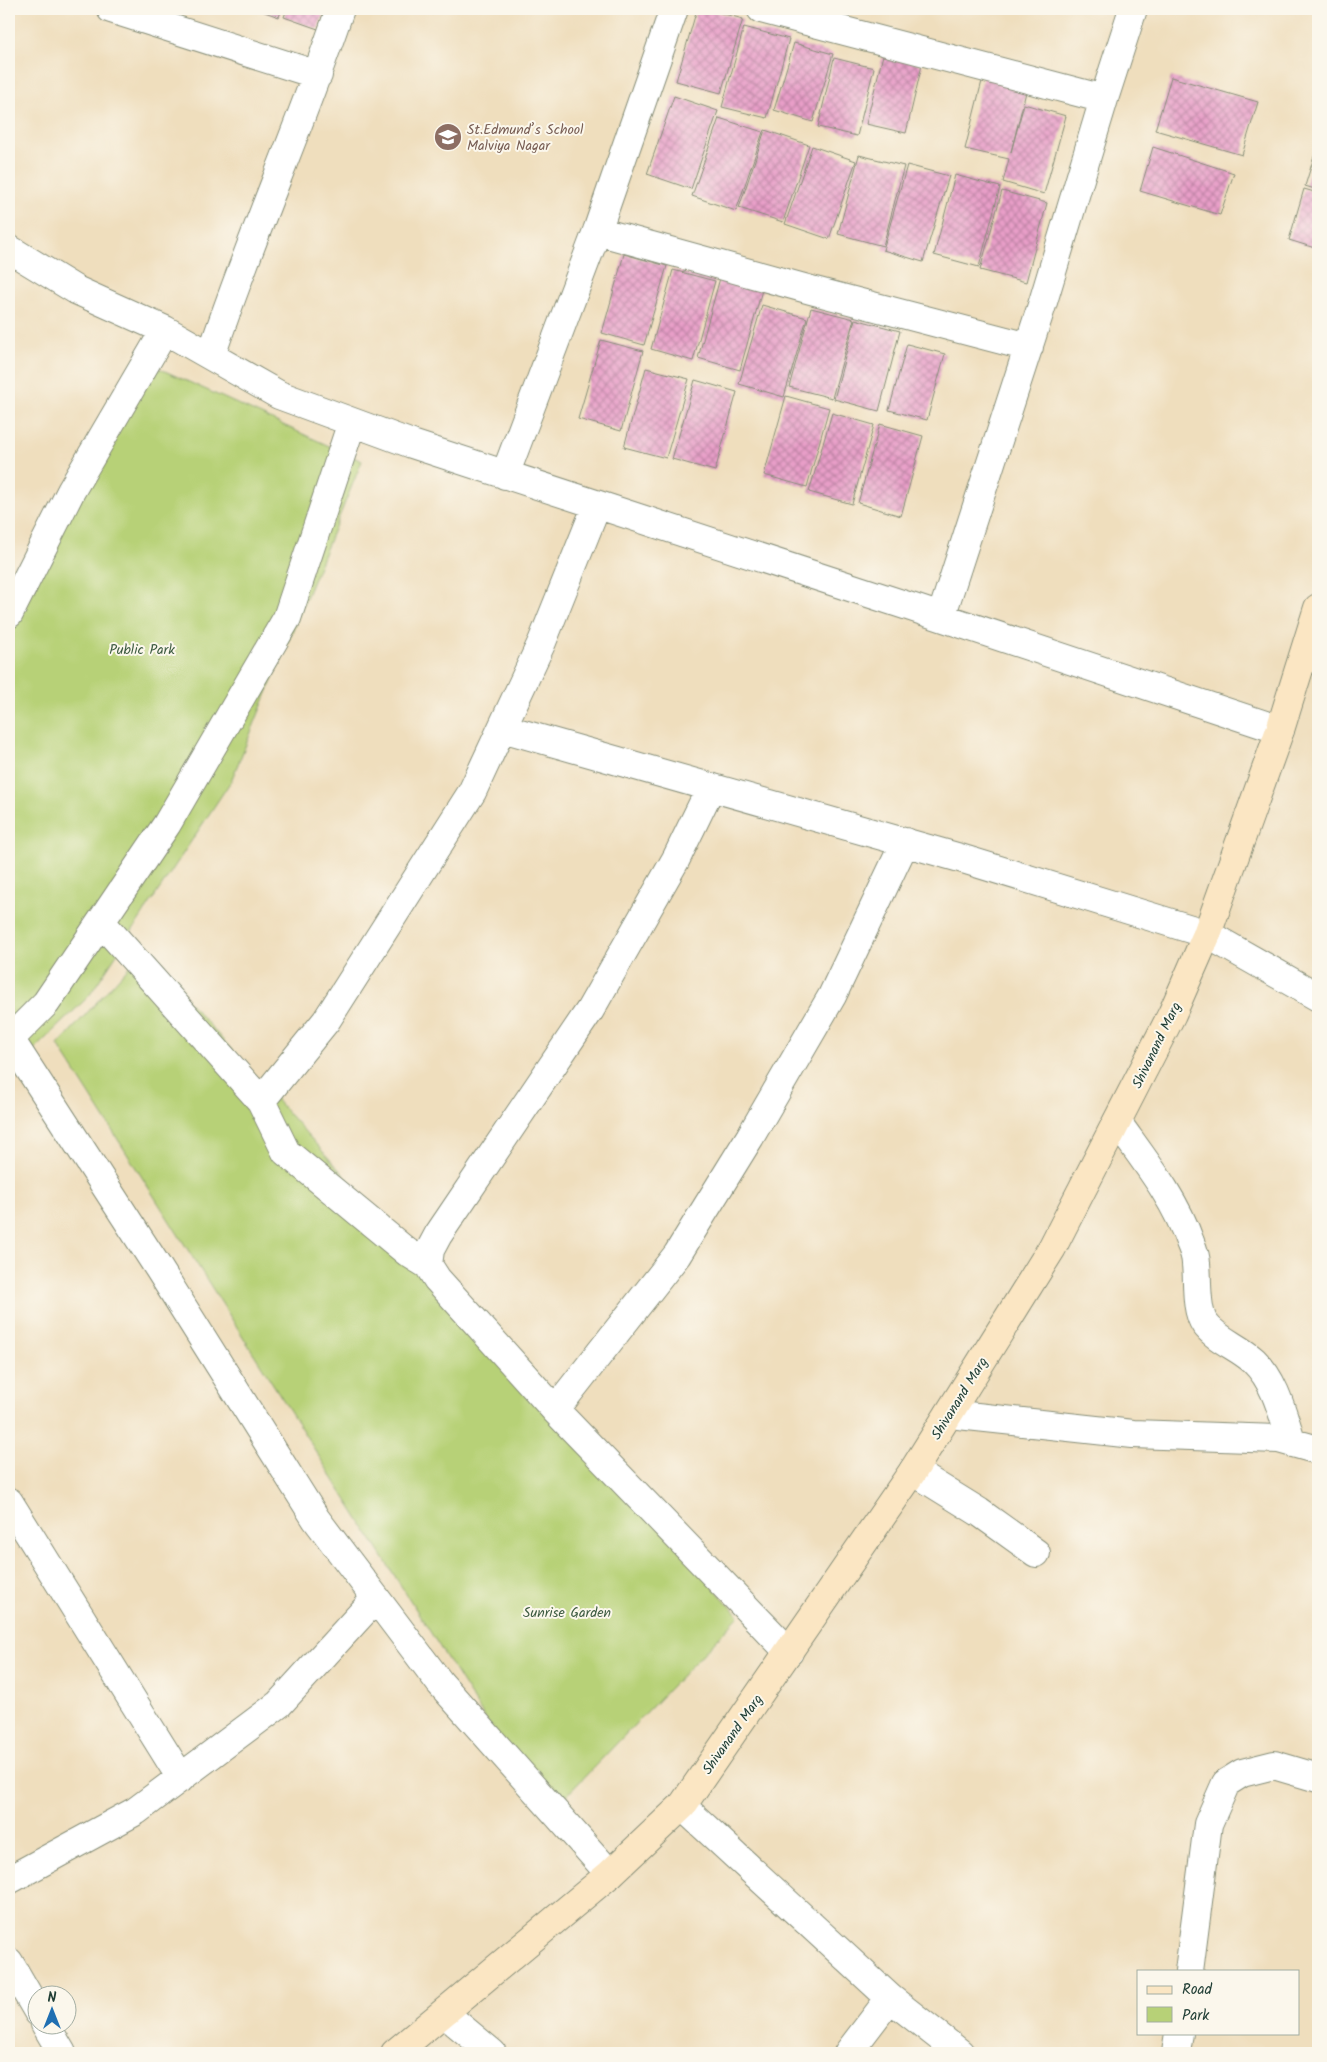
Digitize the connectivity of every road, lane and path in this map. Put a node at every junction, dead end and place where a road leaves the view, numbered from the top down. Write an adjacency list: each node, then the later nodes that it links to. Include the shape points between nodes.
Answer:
1 (111, 9): 6 (street)
2 (340, 9): 6 (street)
3 (674, 9): 8 (street)
4 (761, 9): 7 (street)
5 (1133, 9): 7 (street)
6 (318, 75): 12 (street, via 231,294)
7 (1104, 99): 11 (street)
8 (597, 231): 11 (street); 14 (street)
9 (9, 249): 10 (street, via 76,290)
10 (166, 330): 12 (street); 17 (street, via 71,491)
11 (1029, 347): 18 (street)
12 (210, 356): 13 (street, via 279,395)
13 (352, 422): 14 (street); 23 (street, via 287,618 167,824)
14 (505, 475): 15 (street)
15 (597, 505): 18 (street); 19 (street, via 542,642)
16 (1318, 608): 20 (street, Shivanand Marg)
17 (9, 614)
18 (941, 617): 20 (street)
19 (502, 728): 21 (street); 27 (street, via 472,792 337,1004)
20 (1280, 730): 24 (street, Shivanand Marg)
21 (711, 787): 22 (street); 29 (street, via 676,860 590,1010 438,1235 430,1250)
22 (905, 842): 24 (street); 30 (street, via 832,996 750,1138 677,1255)
23 (100, 922): 26 (street, via 46,1003); 27 (street)
24 (1207, 934): 25 (street); 28 (street, Shivanand Marg, via 1172,1014)
25 (1318, 998)
26 (9, 1039): 37 (street, via 316,1519)
27 (261, 1101): 29 (street, via 286,1152)
28 (1117, 1122): 31 (street, Shivanand Marg, via 1052,1248); 32 (street, via 1166,1192 1187,1234 1196,1263 1204,1323 1254,1361 1278,1401)
29 (428, 1265): 30 (street)
30 (555, 1410): 38 (street)
31 (948, 1414): 32 (street, via 1133,1434 1278,1439); 34 (street, Shivanand Marg)
32 (1292, 1444): 33 (street)
33 (1318, 1450)
34 (914, 1471): 36 (street, via 980,1512); 38 (street, Shivanand Marg)
35 (9, 1502): 39 (street)
36 (1036, 1553)
37 (376, 1598): 39 (street, via 279,1704); 42 (street, via 440,1683)
38 (789, 1652): 41 (street, Shivanand Marg)
39 (181, 1778): 43 (street, via 136,1811)
40 (1318, 1778): 45 (street, via 1274,1765 1242,1773 1226,1783 1208,1824)
41 (682, 1806): 42 (street, Shivanand Marg); 47 (street)
42 (610, 1874): 48 (street, Shivanand Marg)
43 (9, 1880)
44 (9, 1963): 46 (street)
45 (1189, 1970)
46 (28, 1995)
47 (890, 1998): 54 (street); 55 (street)
48 (444, 2013): 52 (street, Shivanand Marg); 53 (street)
49 (51, 2034): 51 (street)
50 (1179, 2034): 56 (street)
51 (62, 2053)
52 (395, 2053)
53 (492, 2053)
54 (848, 2053)
55 (960, 2053)
56 (1176, 2053)

